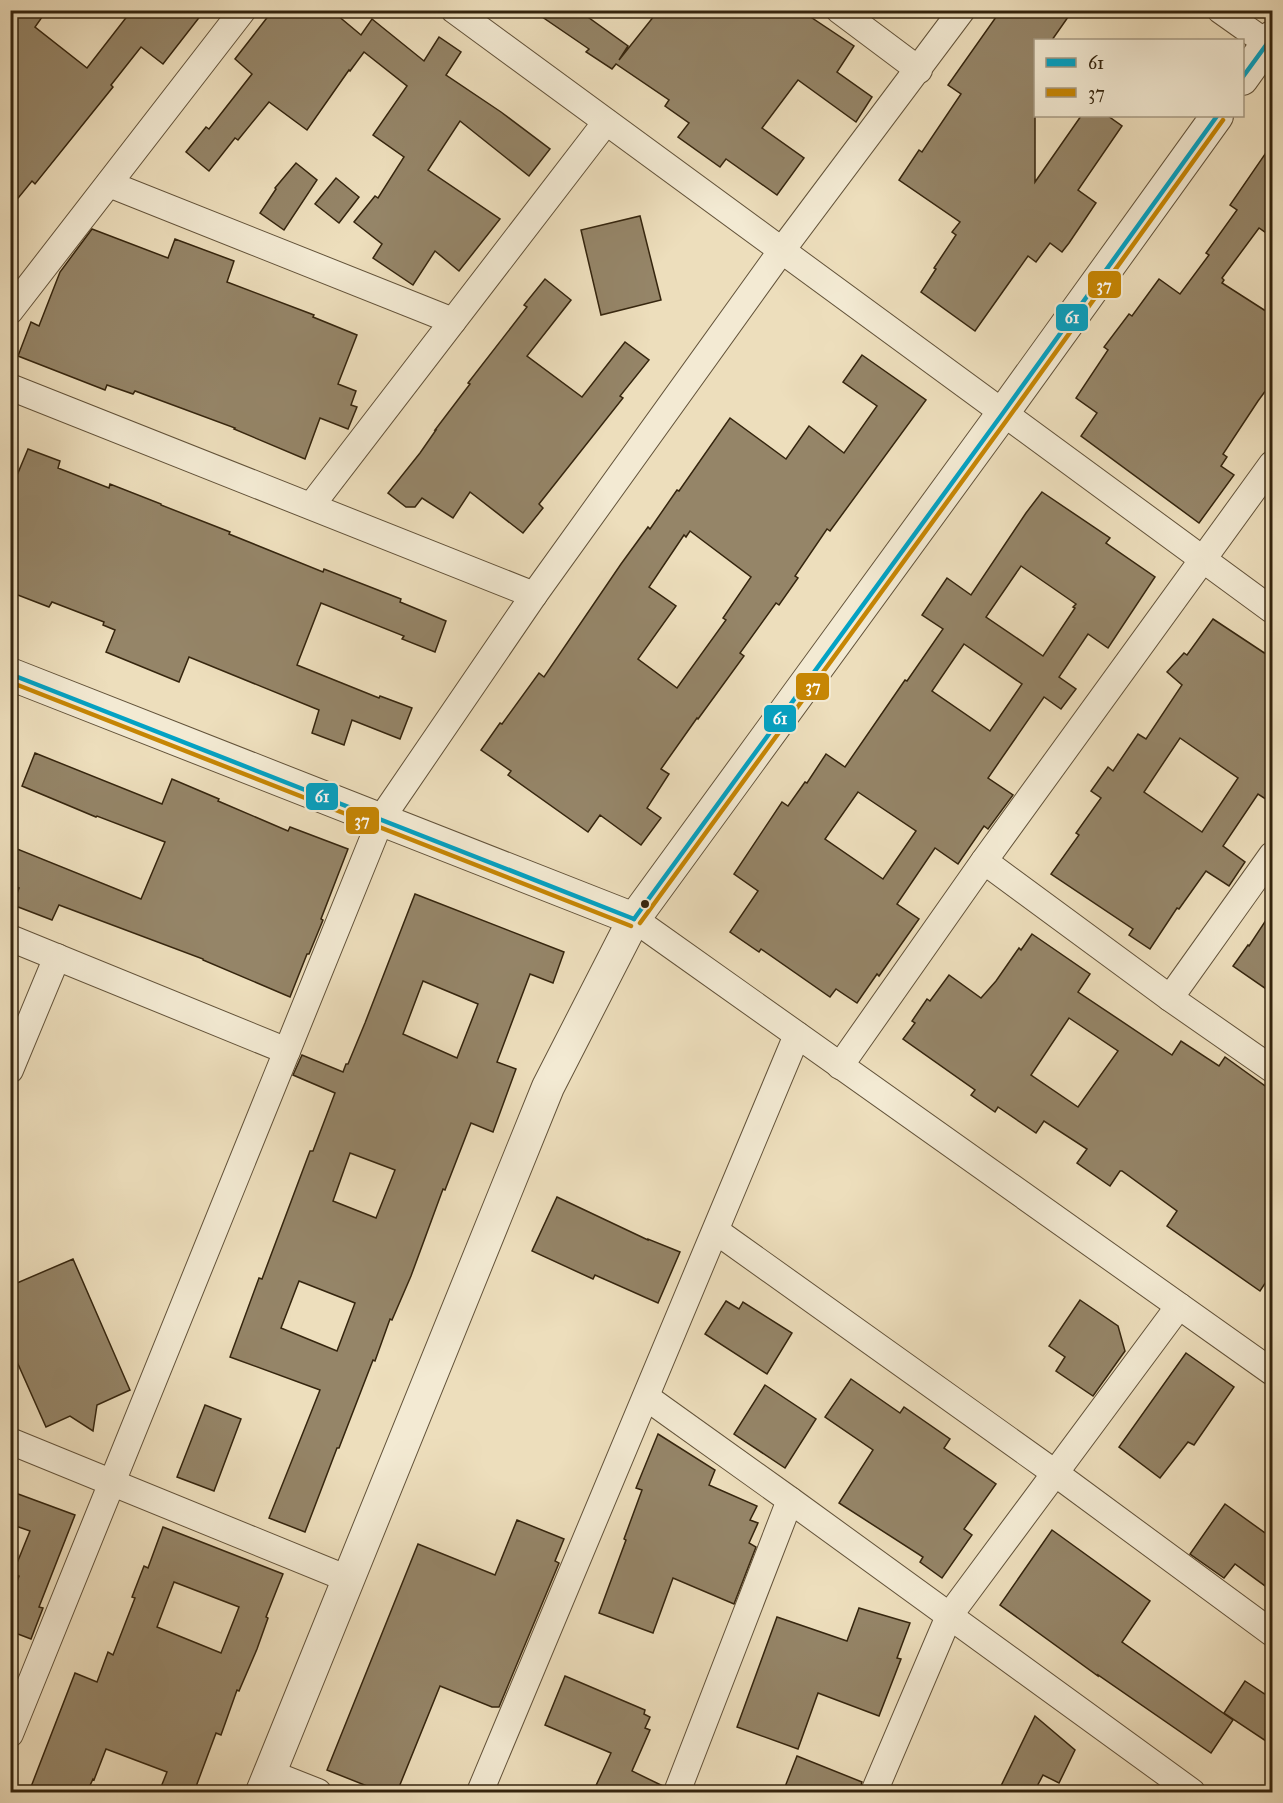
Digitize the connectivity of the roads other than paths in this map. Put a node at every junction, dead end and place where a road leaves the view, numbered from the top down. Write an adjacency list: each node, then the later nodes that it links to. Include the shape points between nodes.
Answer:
1 (243, 10): 11 (street)
2 (454, 10): 10 (street)
3 (839, 10): 7 (street)
4 (962, 10): 7 (street)
5 (1220, 10): 6 (street)
6 (1270, 41): 8 (street)
7 (919, 70): 12 (street)
8 (1244, 76)
9 (1215, 117): 16 (street)
10 (606, 122): 12 (street); 14 (street)
11 (109, 184): 13 (street); 14 (street)
12 (782, 250): 16 (street); 20 (street)
13 (10, 311)
14 (453, 321): 18 (street)
15 (10, 387): 18 (street)
16 (1004, 413): 19 (street); 26 (street)
17 (1272, 464): 19 (street)
18 (311, 506): 20 (street)
19 (1203, 559): 21 (street); 25 (street)
20 (534, 595): 23 (street)
21 (1272, 610)
22 (10, 674): 23 (street)
23 (381, 819): 26 (street); 31 (street)
24 (1272, 855): 29 (street)
25 (984, 861): 29 (street); 32 (street)
26 (634, 918): 30 (street); 43 (street, via 548,1087)
27 (10, 938): 28 (street)
28 (57, 957): 31 (street); 34 (street)
29 (1170, 998): 33 (street)
30 (797, 1035): 32 (street); 35 (street)
31 (287, 1050): 41 (street)
32 (840, 1065): 36 (street)
33 (1272, 1069)
34 (10, 1070)
35 (716, 1231): 38 (street); 40 (street)
36 (1179, 1306): 37 (street); 40 (street)
37 (1272, 1372)
38 (645, 1397): 42 (street); 50 (street)
39 (10, 1441): 41 (street)
40 (1055, 1473): 44 (street); 45 (street)
41 (112, 1482): 43 (street); 46 (street)
42 (790, 1500): 44 (street); 51 (street)
43 (348, 1579): 48 (street)
44 (949, 1616): 52 (street); 53 (street)
45 (1272, 1633)
46 (19, 1690): 47 (street)
47 (10, 1734)
48 (266, 1783): 49 (street)
49 (318, 1792)
50 (480, 1792)
51 (677, 1792)
52 (874, 1792)
53 (1192, 1792)

